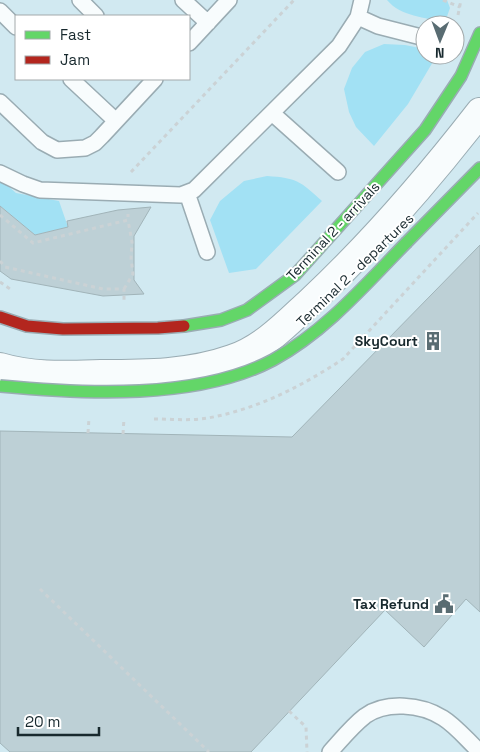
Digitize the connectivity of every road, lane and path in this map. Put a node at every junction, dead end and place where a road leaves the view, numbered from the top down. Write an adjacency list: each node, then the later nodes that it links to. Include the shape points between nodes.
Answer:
1 (80, 0): 11 (lane)
2 (183, 0): 14 (lane)
3 (229, 0): 14 (lane)
4 (294, 0): 28 (path)
5 (362, 0): 13 (lane)
6 (443, 0): 9 (path)
7 (456, 0): 9 (path)
8 (461, 0): 9 (path)
9 (460, 7): 12 (path)
10 (0, 11): 15 (lane)
11 (95, 15)
12 (458, 15)
13 (358, 17): 17 (lane); 23 (lane, via 339,46)
14 (208, 23): 18 (lane)
15 (15, 26)
16 (480, 33): 35 (street, Terminal 2 - arrivals, via 461,76 425,130 295,275 247,310 220,320 158,328 63,329 28,326)
17 (415, 35)
18 (190, 42)
19 (73, 80): 24 (lane)
20 (154, 80): 24 (lane)
21 (0, 102): 24 (lane, via 42,142 57,150 95,143)
22 (480, 112): 36 (street, via 414,194 348,266 273,336 256,347 233,359 149,374 42,374)
23 (272, 113): 26 (lane); 29 (lane)
24 (116, 121)
25 (480, 168): 37 (street, Terminal 2 - departures, bridge, via 328,321 269,363 240,375 197,386 149,391)
26 (338, 172)
27 (0, 173): 29 (lane, via 40,190)
28 (126, 177)
29 (187, 194): 31 (lane)
30 (128, 220): 33 (path, via 133,274)
31 (207, 252)
32 (0, 260): 33 (path, via 5,267 103,289)
33 (124, 289): 34 (path)
34 (124, 302)
35 (0, 317)
36 (0, 367)
37 (0, 386)
38 (40, 589): 40 (path)
39 (289, 711): 41 (path, via 306,726)
40 (209, 752)
41 (306, 752)
42 (330, 752): 43 (lane, via 364,717 388,706 419,709 444,718)
43 (480, 752)

